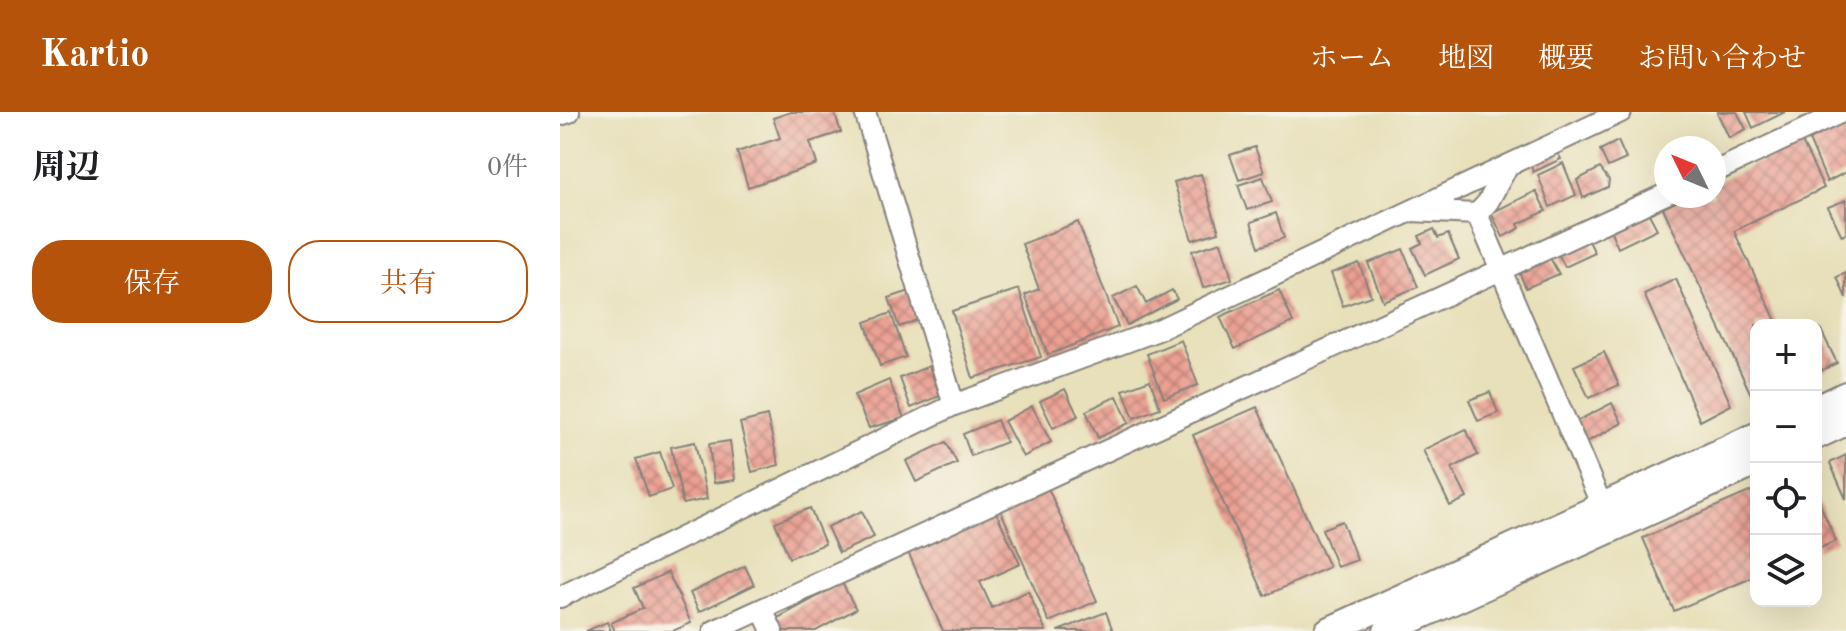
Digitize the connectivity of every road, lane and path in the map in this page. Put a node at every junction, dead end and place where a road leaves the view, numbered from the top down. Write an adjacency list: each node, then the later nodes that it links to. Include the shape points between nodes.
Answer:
1 (569, 112): 5 (street)
2 (865, 112): 13 (street)
3 (1621, 112): 6 (street)
4 (1842, 112): 7 (street)
5 (560, 115)
6 (1508, 165): 9 (street); 10 (street)
7 (1726, 166)
8 (1654, 200): 11 (street)
9 (1411, 211): 10 (street); 13 (street, via 1158,330)
10 (1477, 214): 11 (street)
11 (1501, 271): 19 (street); 21 (street)
12 (1846, 395): 14 (street)
13 (954, 405): 20 (street)
14 (1822, 406)
15 (1846, 422): 16 (street)
16 (1822, 433)
17 (1750, 439): 19 (street)
18 (1750, 466): 25 (street)
19 (1602, 506): 24 (street)
20 (560, 597)
21 (762, 609): 22 (street); 23 (street)
22 (714, 631)
23 (772, 631)
24 (1328, 631)
25 (1387, 631)

